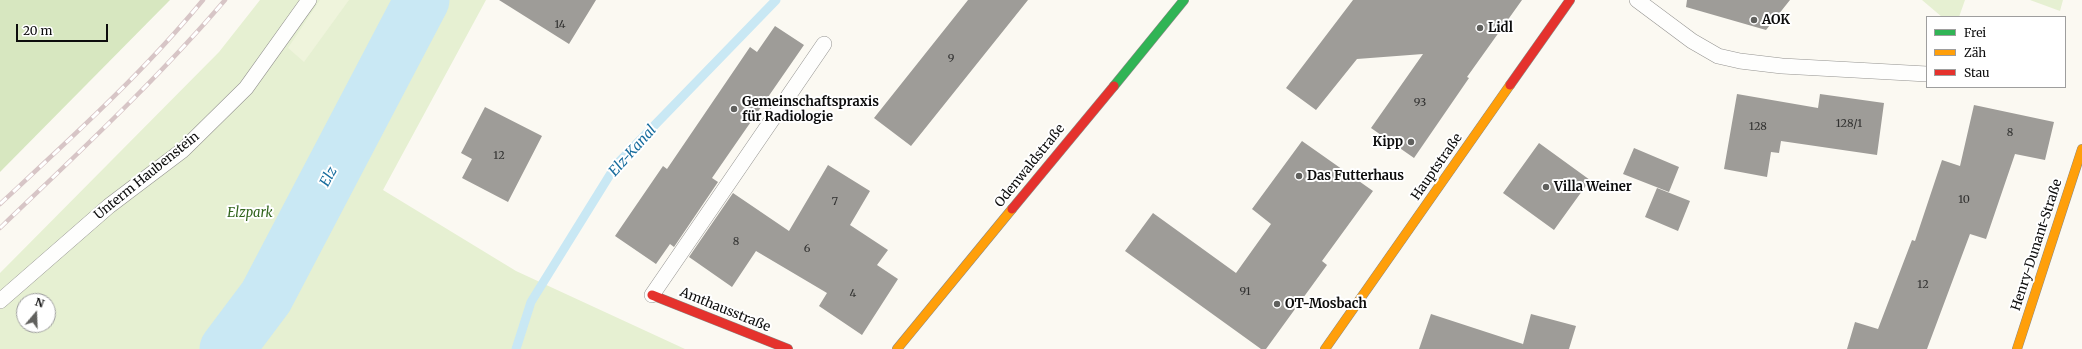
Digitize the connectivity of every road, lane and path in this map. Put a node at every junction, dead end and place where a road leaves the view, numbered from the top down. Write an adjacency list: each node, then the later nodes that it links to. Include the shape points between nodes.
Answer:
1 (309, 0): 9 (lane, Unterm Haubenstein, via 246,88 183,150 109,206)
2 (1184, 0): 11 (street, Odenwaldstraße)
3 (1570, 0): 12 (street, Hauptstraße)
4 (1637, 0): 6 (lane, via 1692,41 1718,56 1782,66)
5 (824, 44): 8 (lane)
6 (1926, 74)
7 (2082, 149): 13 (street, Henry-Dunant-Straße)
8 (652, 295): 10 (street, Amthausstraße)
9 (0, 301)
10 (788, 349)
11 (897, 349)
12 (1325, 349)
13 (2017, 349)

